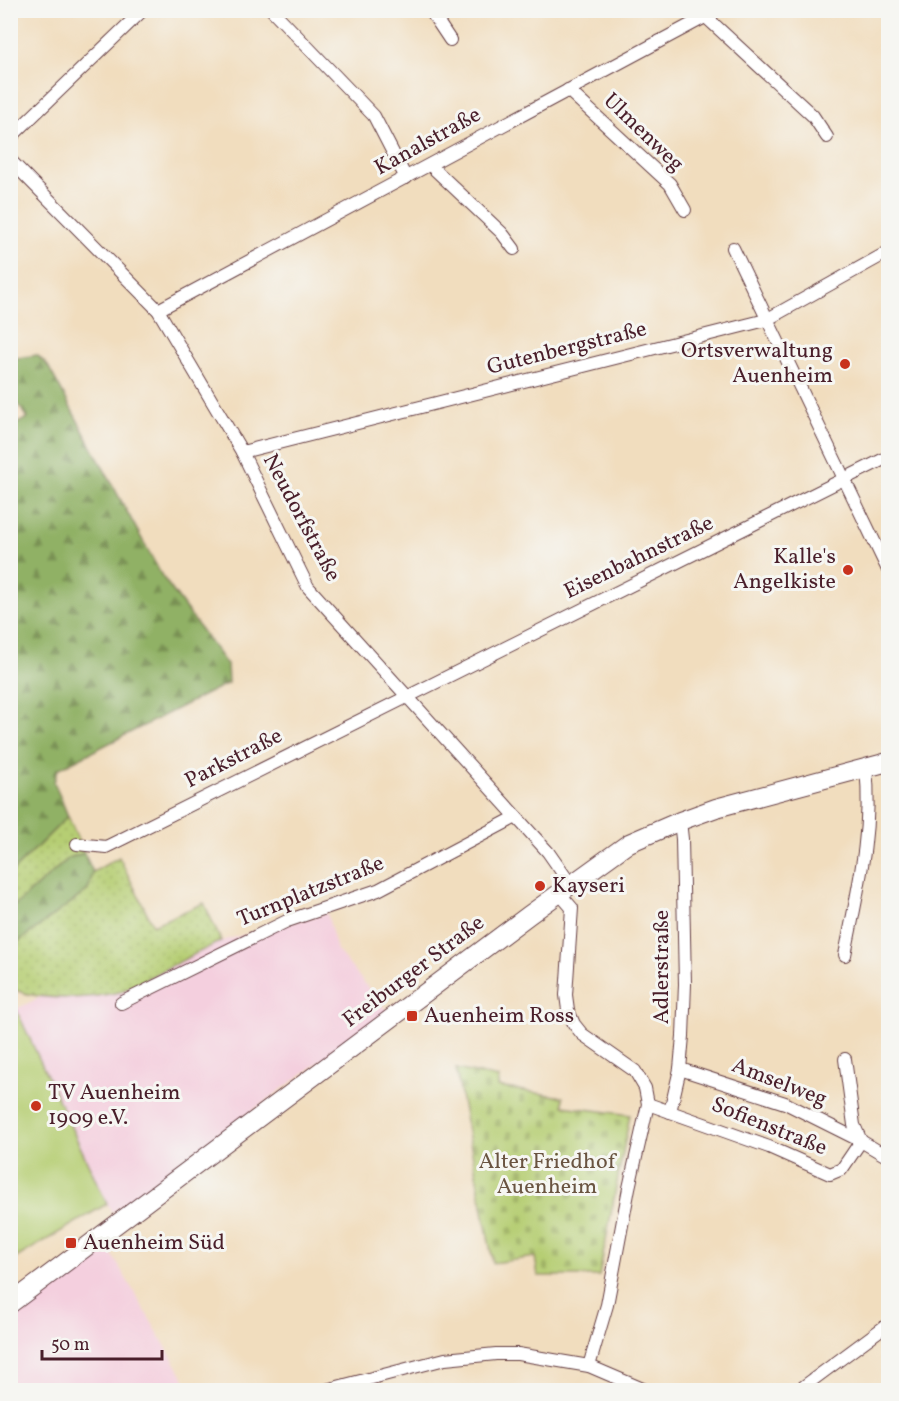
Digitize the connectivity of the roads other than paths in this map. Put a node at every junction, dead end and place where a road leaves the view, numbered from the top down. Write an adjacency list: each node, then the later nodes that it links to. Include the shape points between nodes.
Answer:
1 (143, 10): 9 (street)
2 (272, 10): 12 (street, via 375,116)
3 (430, 10): 6 (street)
4 (718, 10): 5 (street, Kanalstraße)
5 (706, 17): 7 (street, Kanalstraße); 8 (street, via 813,116)
6 (450, 40)
7 (568, 90): 11 (street, Kanalstraße); 13 (street, Ulmenweg, via 670,184)
8 (827, 137)
9 (10, 138)
10 (10, 160): 17 (street, Neudorfstraße)
11 (430, 165): 12 (street, Kanalstraße); 15 (street)
12 (406, 178): 17 (street, Kanalstraße)
13 (685, 210)
14 (733, 248): 18 (street)
15 (514, 249)
16 (888, 252): 18 (street, Gutenbergstraße)
17 (158, 310): 19 (street, Neudorfstraße)
18 (766, 320): 19 (street, Gutenbergstraße); 21 (street)
19 (242, 452): 23 (street, Neudorfstraße, via 308,587)
20 (888, 457): 21 (street, Eisenbahnstraße)
21 (846, 479): 22 (street); 23 (street, Eisenbahnstraße)
22 (888, 570)
23 (408, 696): 26 (street, Neudorfstraße); 28 (street, Parkstraße, via 106,847)
24 (888, 762): 25 (street, Freiburger Straße)
25 (866, 768): 27 (street, Freiburger Straße); 30 (street, via 865,851)
26 (516, 817): 29 (street, Neudorfstraße, via 548,852); 31 (street, Turnplatzstraße, via 378,890 287,921)
27 (680, 821): 29 (street, Freiburger Straße, via 629,843); 33 (street, Adlerstraße, via 685,984)
28 (77, 844)
29 (565, 889): 34 (street, Neudorfstraße, via 572,908 568,1010 582,1034 635,1071 645,1088); 38 (street, Freiburger Straße)
30 (845, 955)
31 (121, 1003)
32 (845, 1059): 36 (street, Sofienstraße, via 854,1125)
33 (680, 1069): 35 (street, Adlerstraße); 36 (street, Amselweg, via 785,1103)
34 (648, 1104): 35 (street, Sofienstraße); 40 (street, via 607,1305)
35 (670, 1112): 36 (street, Sofienstraße, via 769,1147 830,1174 842,1169)
36 (861, 1141): 37 (street, Sofienstraße)
37 (888, 1157)
38 (10, 1304)
39 (888, 1324): 45 (street)
40 (589, 1366): 41 (street, via 496,1354 445,1359); 44 (street)
41 (379, 1376): 42 (street); 43 (street)
42 (326, 1390)
43 (381, 1390)
44 (645, 1390)
45 (799, 1390)

